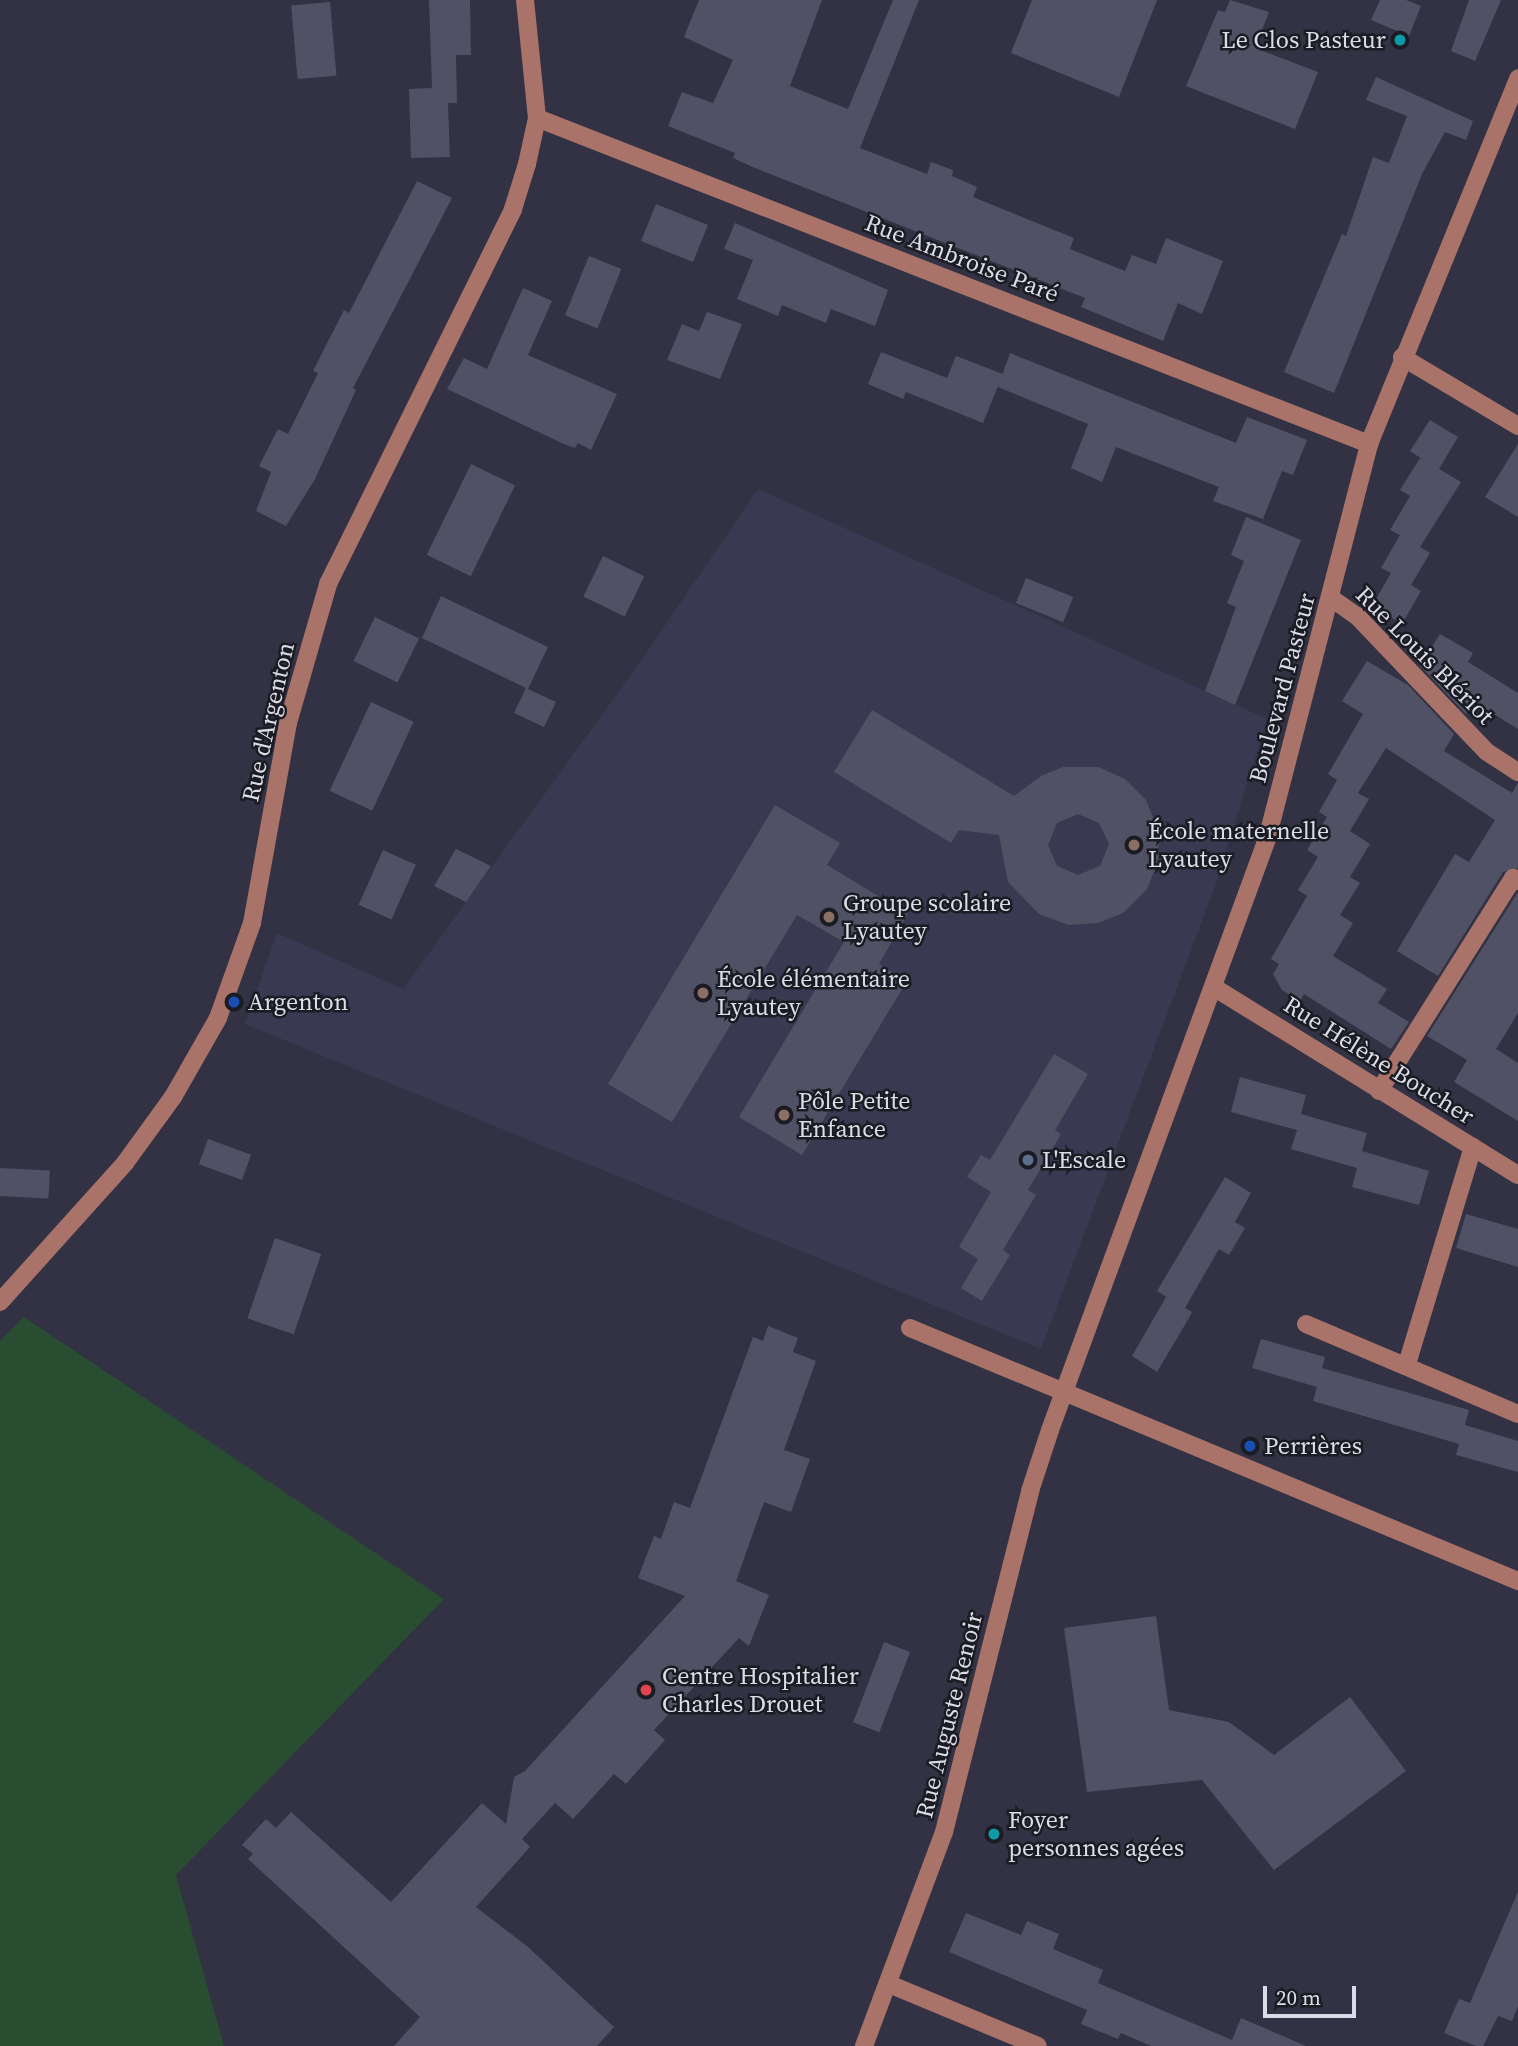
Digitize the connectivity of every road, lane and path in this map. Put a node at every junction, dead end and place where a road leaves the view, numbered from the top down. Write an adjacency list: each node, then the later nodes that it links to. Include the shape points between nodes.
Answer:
1 (525, 0): 3 (street)
2 (1518, 78): 4 (street, Boulevard Pasteur)
3 (537, 118): 6 (street, Rue Ambroise Paré); 14 (street, Rue d'Argenton, via 513,209 328,584 288,723 252,923 218,1018 173,1097 125,1163)
4 (1402, 357): 5 (street); 6 (street, Boulevard Pasteur)
5 (1518, 426)
6 (1369, 444): 7 (street, Boulevard Pasteur)
7 (1331, 598): 8 (street, Rue Louis Blériot, via 1357,616 1487,752); 10 (street, Boulevard Pasteur, via 1267,839)
8 (1518, 772)
9 (1518, 881): 11 (street, via 1513,878)
10 (1214, 988): 11 (street, Rue Hélène Boucher); 18 (street, Boulevard Pasteur)
11 (1378, 1090): 12 (street, Rue Hélène Boucher)
12 (1474, 1147): 13 (street, Rue Hélène Boucher); 17 (street)
13 (1518, 1175)
14 (0, 1302)
15 (1306, 1325): 17 (street)
16 (910, 1328): 18 (street)
17 (1407, 1364): 19 (street)
18 (1064, 1392): 20 (street); 21 (street, Rue Auguste Renoir, via 1030,1492 944,1832)
19 (1518, 1414)
20 (1518, 1581)
21 (889, 1984): 22 (street, Rue Auguste Renoir); 23 (street)
22 (864, 2046)
23 (1038, 2046)

